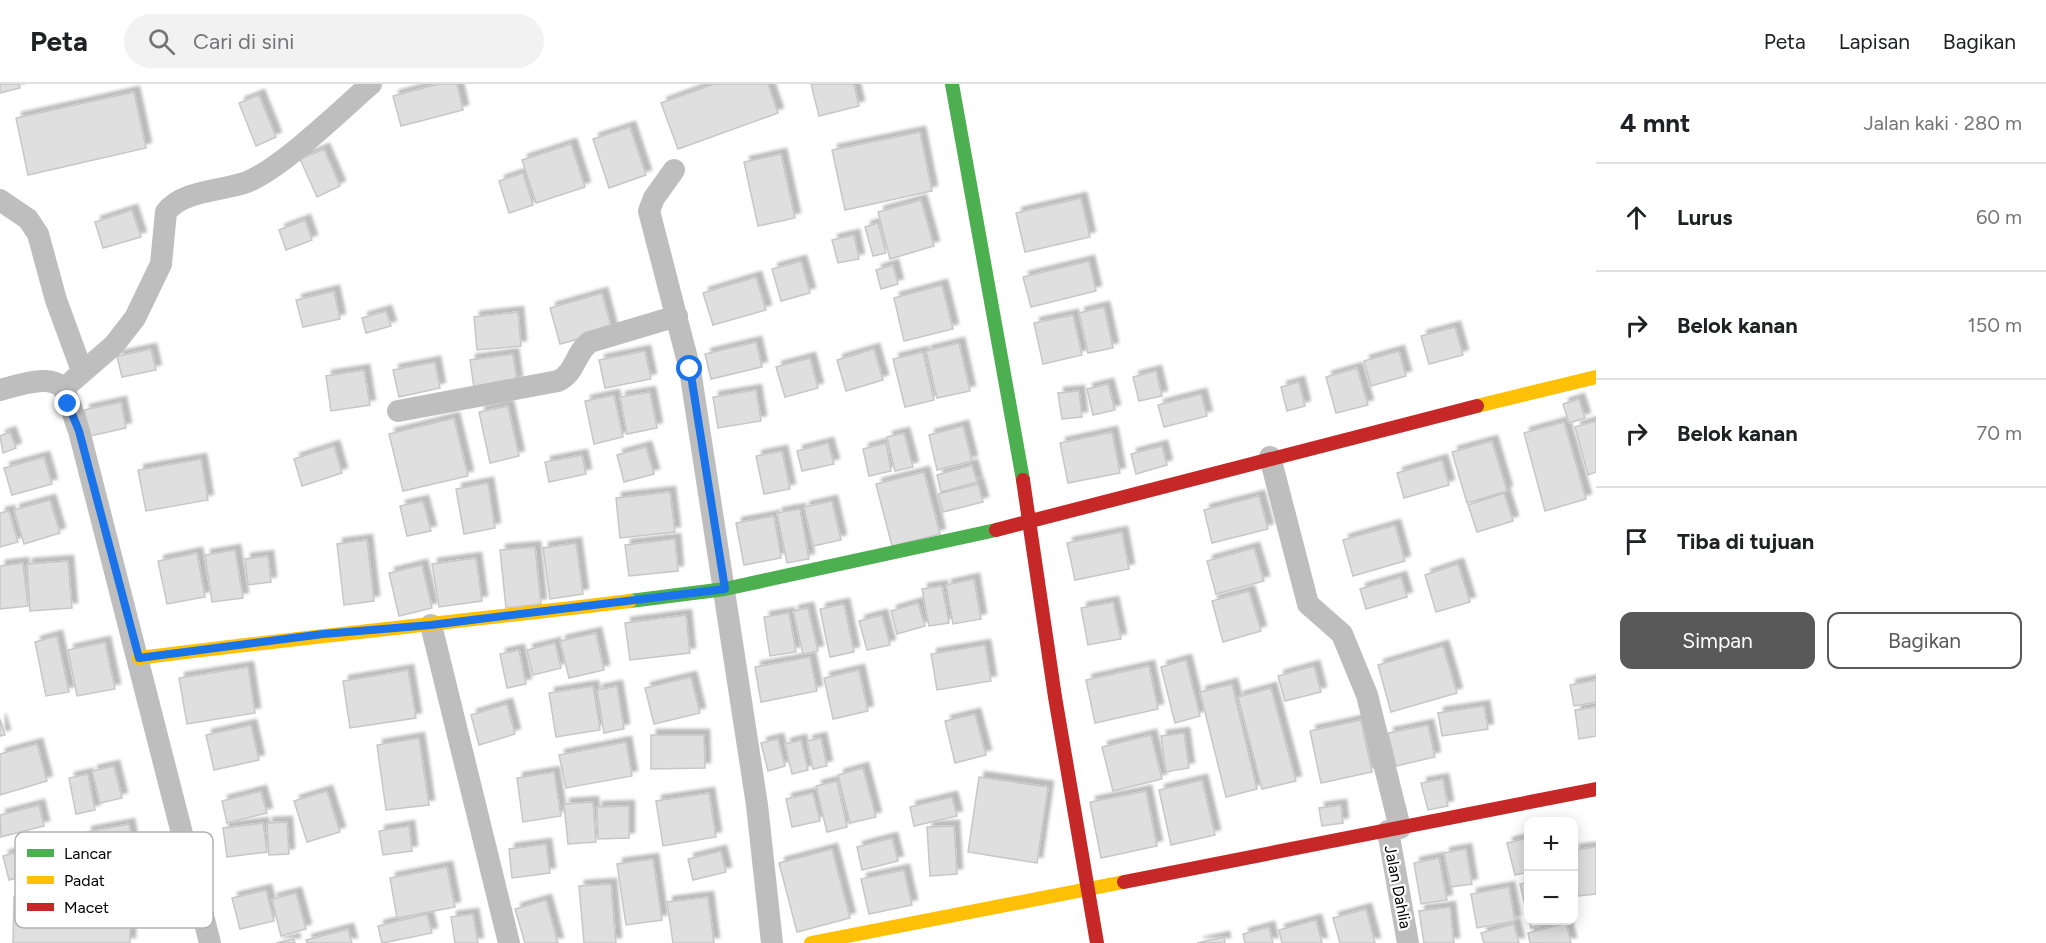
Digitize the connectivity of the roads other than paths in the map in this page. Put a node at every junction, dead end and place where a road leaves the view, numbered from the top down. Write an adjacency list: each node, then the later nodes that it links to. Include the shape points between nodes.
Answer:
1 (371, 84): 6 (street, via 249,182 191,197 170,207 166,212 161,264 135,318 114,345)
2 (952, 84): 12 (street)
3 (674, 170): 5 (street, via 649,212)
4 (0, 200): 6 (street, via 28,219 38,234 56,300)
5 (677, 316): 10 (street, via 590,342 566,378 558,381); 13 (street, via 690,369)
6 (82, 371): 8 (street)
7 (1596, 377): 11 (street)
8 (63, 389): 9 (street, via 55,384 33,382); 15 (street, via 79,431)
9 (0, 390)
10 (398, 411)
11 (1270, 457): 12 (street); 17 (street, Jalan Dahlia, via 1308,604 1342,634 1367,695)
12 (1031, 522): 13 (street); 19 (street, via 1054,697)
13 (725, 589): 14 (street); 23 (street)
14 (431, 625): 15 (street, via 323,634); 22 (street)
15 (139, 658): 18 (street)
16 (1596, 789): 17 (street)
17 (1394, 829): 19 (street); 26 (street, Jalan Dahlia)
18 (182, 832)
19 (1086, 889): 24 (street); 25 (street)
20 (206, 928): 21 (street)
21 (210, 943)
22 (509, 943)
23 (772, 943)
24 (811, 943)
25 (1097, 943)
26 (1408, 943)

